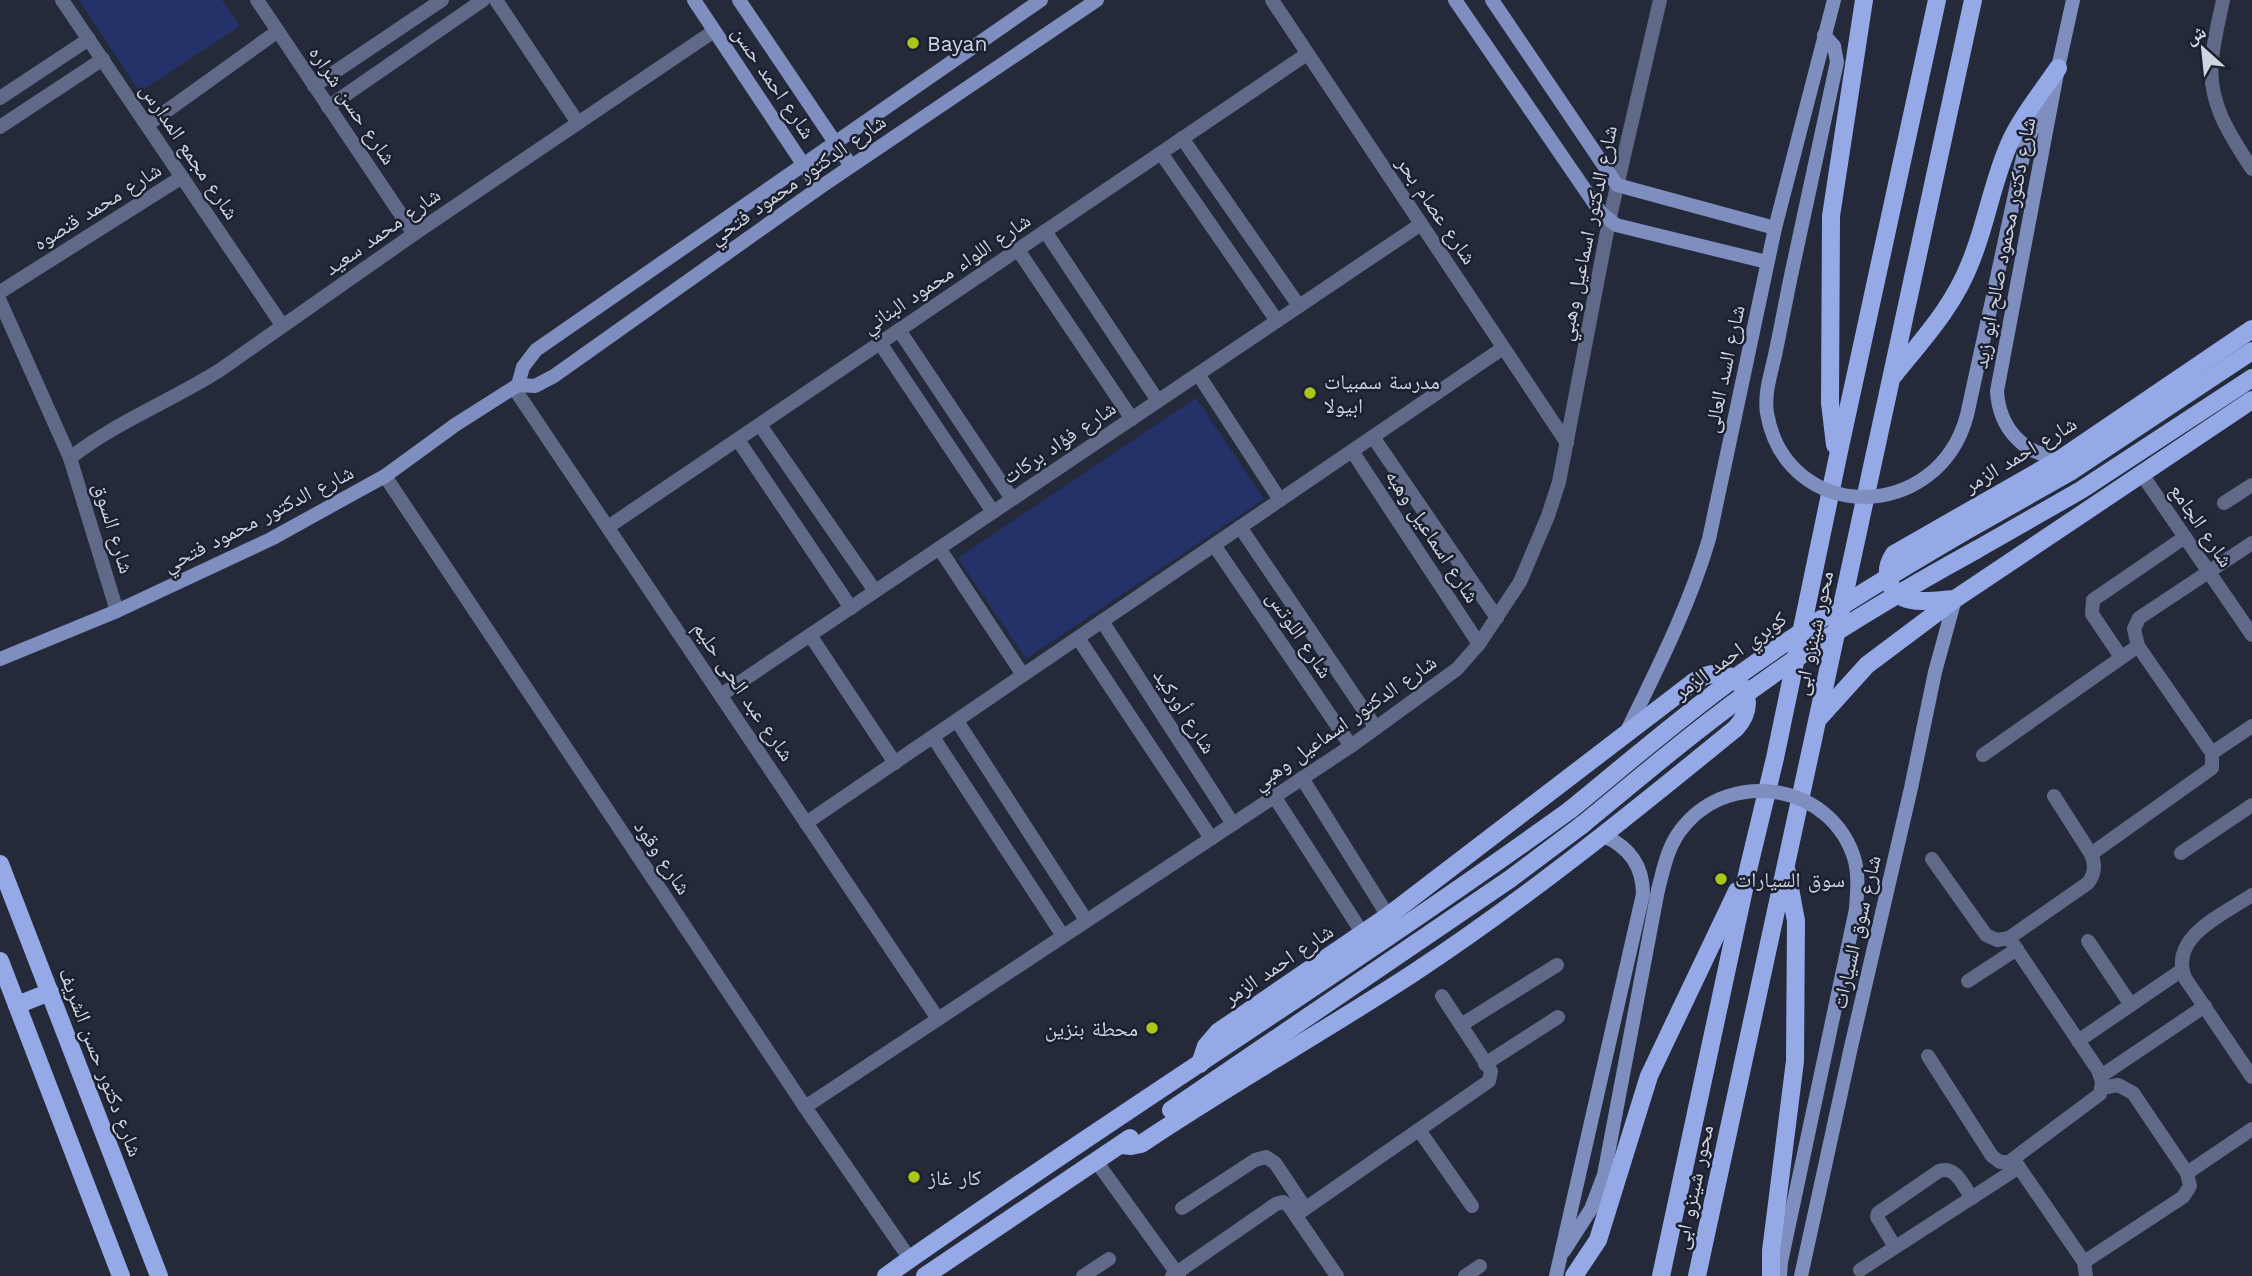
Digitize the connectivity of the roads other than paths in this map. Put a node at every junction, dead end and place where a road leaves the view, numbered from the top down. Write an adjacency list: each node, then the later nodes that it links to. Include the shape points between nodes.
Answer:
1 (62, 0): 23 (street, شارع مجمع المدارس)
2 (257, 0): 20 (street, شارع حسن شراره)
3 (442, 0): 27 (street)
4 (483, 0): 29 (street)
5 (496, 0): 30 (street)
6 (694, 0): 21 (street, شارع احمد حسن)
7 (738, 0): 34 (street, شارع احمد حسن)
8 (1041, 0): 34 (street, شارع الدكتور محمود فتحي)
9 (1097, 0): 38 (street, شارع الدكتور محمود فتحي)
10 (1272, 0): 24 (street, شارع عصام بحر)
11 (1455, 0): 42 (street)
12 (1492, 0): 40 (street)
13 (1660, 0): 40 (street, شارع الدكتور اسماعيل وهبي)
14 (1833, 0): 22 (street, شارع السد العالى)
15 (1864, 0): 71 (main road, via 1831,216 1830,403)
16 (1937, 0): 71 (main road, محور شينزو ابى)
17 (1973, 0): 60 (main road, محور شينزو ابى)
18 (2073, 0): 26 (street, شارع دكتور محمود صالح ابو زيد)
19 (2223, 0): 37 (street, via 2212,83 2227,130)
20 (278, 31): 27 (street, شارع حسن شراره); 31 (street)
21 (714, 31): 30 (street, شارع محمد سعيد); 36 (street, شارع احمد حسن)
22 (1824, 35): 26 (street, bridge, via 1834,46 1837,62 1766,398 1770,426 1801,473 1825,488 1852,496 1880,496 1907,489 1931,475 1951,454 1964,429 2026,143); 44 (street, شارع السد العالى)
23 (89, 39): 25 (street, شارع مجمع المدارس); 28 (street)
24 (1307, 54): 33 (street, شارع اللواء محمود البناني); 43 (street, شارع عصام بحر)
25 (103, 60): 31 (street, شارع مجمع المدارس); 32 (street)
26 (2057, 76): 60 (main road, via 2010,141 1978,243 1955,296); 73 (street, شارع دكتور محمود صالح ابو زيد, via 1997,391 2003,421 2015,438 2033,451)
27 (314, 86): 29 (street, شارع حسن شراره)
28 (0, 98)
29 (328, 107): 46 (street, شارع حسن شراره)
30 (578, 123): 46 (street, شارع محمد سعيد)
31 (147, 125): 39 (street, شارع مجمع المدارس)
32 (0, 127)
33 (1182, 138): 35 (street, شارع اللواء محمود البناني); 51 (street)
34 (834, 142): 36 (street, شارع الدكتور محمود فتحي); 38 (street, شارع احمد حسن)
35 (1161, 153): 45 (street, شارع اللواء محمود البناني); 52 (street)
36 (802, 163): 41 (street, شارع احمد حسن); 62 (street, شارع الدكتور محمود فتحي, via 536,350)
37 (2251, 164)
38 (851, 166): 41 (street, شارع الدكتور محمود فتحي)
39 (182, 177): 49 (street, شارع محمد قنصوه); 53 (street, شارع مجمع المدارس)
40 (1617, 185): 42 (street, شارع الدكتور اسماعيل وهبي); 44 (street)
41 (819, 188): 62 (street, شارع الدكتور محمود فتحي, via 554,376 535,386)
42 (1609, 221): 48 (street); 69 (street, شارع الدكتور اسماعيل وهبي)
43 (1421, 224): 51 (street, شارع فؤاد بركات); 57 (street, شارع عصام بحر)
44 (1775, 228): 48 (street, شارع السد العالى)
45 (1045, 231): 47 (street, شارع اللواء محمود البناني); 64 (street)
46 (414, 234): 53 (street, شارع محمد سعيد)
47 (1018, 250): 54 (street, شارع اللواء محمود البناني); 65 (street)
48 (1767, 262): 107 (street, شارع السد العالى, via 1700,570)
49 (0, 292)
50 (0, 301): 72 (street, شارع السوق)
51 (1299, 306): 52 (street, شارع فؤاد بركات)
52 (1277, 321): 59 (street, شارع فؤاد بركات)
53 (282, 325): 72 (street, شارع محمد سعيد, via 189,389 99,436)
54 (898, 330): 56 (street, شارع اللواء محمود البناني); 77 (street)
55 (2252, 330): 73 (main road, شارع احمد الزمر)
56 (880, 343): 66 (street, شارع اللواء محمود البناني); 80 (street)
57 (1503, 348): 67 (street); 69 (street, شارع عصام بحر)
58 (2252, 351): 149 (main road, كوبري احمد الزمر, bridge, via 2070,472 1846,602 1754,664 1570,810)
59 (1198, 374): 64 (street, شارع فؤاد بركات); 78 (street)
60 (1891, 378): 104 (main road, محور شينزو ابى)
61 (2252, 378): 155 (main road, كوبري احمد الزمر, bridge, via 2081,490 1871,610 1771,676 1510,879)
62 (516, 386): 75 (street, شارع الدكتور محمود فتحي); 81 (street, شارع عبد الحى حليم)
63 (2252, 400): 74 (main road)
64 (1158, 401): 65 (street, شارع فؤاد بركات)
65 (1132, 419): 77 (street, شارع فؤاد بركات)
66 (760, 425): 68 (street, شارع اللواء محمود البناني); 88 (street)
67 (1373, 437): 70 (street); 92 (street, شارع اسماعيل وهبه)
68 (738, 440): 81 (street, شارع اللواء محمود البناني); 90 (street)
69 (1567, 443): 92 (street, شارع الدكتور اسماعيل وهبي, via 1535,550)
70 (1352, 451): 78 (street); 97 (street, شارع اسماعيل وهبه)
71 (1838, 456): 125 (main road, محور شينزو ابى)
72 (70, 458): 91 (street, شارع السوق)
73 (2062, 458): 89 (main road, شارع احمد الزمر, via 1894,554 1887,573 1899,596 1912,601)
74 (2141, 473): 83 (street, شارع الجامع); 89 (main road)
75 (385, 476): 91 (street, شارع الدكتور محمود فتحي, via 271,539); 152 (street, شارع وقود)
76 (2252, 485): 79 (street)
77 (1012, 499): 80 (street, شارع فؤاد بركات)
78 (1280, 500): 82 (street)
79 (2224, 503)
80 (993, 512): 86 (street, شارع فؤاد بركات)
81 (608, 527): 102 (street, شارع عبد الحى حليم)
82 (1240, 527): 85 (street); 105 (street, شارع اللوتس)
83 (2185, 537): 87 (street, شارع الجامع); 99 (street, via 2093,600 2092,614)
84 (2252, 543): 87 (street)
85 (1214, 545): 93 (street); 109 (street, شارع اللوتس)
86 (939, 548): 88 (street, شارع فؤاد بركات); 101 (street)
87 (2208, 571): 95 (street, شارع الجامع); 98 (street, via 2139,618 2134,629)
88 (875, 591): 90 (street, شارع فؤاد بركات)
89 (1955, 599): 104 (main road, via 1867,665); 184 (street, شارع سوق السيارات)
90 (851, 608): 94 (street, شارع فؤاد بركات)
91 (117, 611): 100 (street, شارع الدكتور محمود فتحي)
92 (1497, 618): 97 (street, شارع الدكتور اسماعيل وهبي)
93 (1102, 621): 96 (street); 118 (street, شارع أوركيد)
94 (810, 635): 102 (street, شارع فؤاد بركات); 112 (street)
95 (2252, 635)
96 (1078, 638): 101 (street); 120 (street)
97 (1479, 644): 105 (street, شارع الدكتور اسماعيل وهبي, via 1457,668)
98 (2138, 646): 99 (street); 110 (street)
99 (2121, 657): 111 (street)
100 (0, 659)
101 (1023, 675): 103 (street)
102 (722, 695): 117 (street, شارع عبد الحى حليم)
103 (957, 720): 108 (street); 129 (street)
104 (1818, 720): 126 (main road, محور شينزو ابى)
105 (1376, 728): 109 (street, شارع الدكتور اسماعيل وهبي)
106 (2249, 734): 110 (street)
107 (1624, 736): 119 (main road, شارع احمد الزمر, via 1703,676 1720,673 1737,681 1746,696 1748,705 1736,728); 128 (main road, شارع احمد الزمر)
108 (933, 737): 112 (street); 131 (street)
109 (1351, 746): 113 (street, شارع الدكتور اسماعيل وهبي)
110 (2212, 753): 122 (street, via 2214,763 2209,771)
111 (1983, 755)
112 (895, 763): 117 (street)
113 (1302, 778): 114 (street, شارع الدكتور اسماعيل وهبي); 128 (street)
114 (1274, 796): 118 (street, شارع الدكتور اسماعيل وهبي); 130 (street)
115 (2054, 796): 122 (street)
116 (2252, 805): 121 (street)
117 (806, 823): 144 (street, شارع عبد الحى حليم)
118 (1233, 824): 120 (street, شارع الدكتور اسماعيل وهبي)
119 (1604, 836): 155 (main road, via 1415,972 1140,1144); 164 (street, via 1633,858 1643,894)
120 (1211, 838): 129 (street, شارع الدكتور اسماعيل وهبي)
121 (2181, 853)
122 (2091, 854): 133 (street, via 2095,869 2088,883)
123 (1932, 859): 133 (street, via 1986,936)
124 (0, 864): 138 (main road, شارع دكتور حسن الشريف)
125 (1749, 866): 179 (main road, via 1656,1059 1598,1240); 180 (main road, محور شينزو ابى)
126 (1786, 867): 181 (main road, محور شينزو ابى); 182 (main road, via 1796,921 1795,1060)
127 (2252, 895): 136 (street, via 2193,935 2182,951)
128 (1388, 916): 130 (main road, شارع احمد الزمر)
129 (1086, 920): 131 (street, شارع الدكتور اسماعيل وهبي)
130 (1363, 934): 149 (main road, شارع احمد الزمر, via 1218,1032 1206,1046)
131 (1063, 936): 144 (street, شارع الدكتور اسماعيل وهبي)
132 (2088, 942): 141 (street)
133 (2013, 943): 137 (street); 146 (street)
134 (0, 961): 140 (main road)
135 (1558, 965): 145 (street)
136 (2182, 970): 141 (street); 142 (street)
137 (1968, 981)
138 (50, 992): 140 (main road); 172 (main road, شارع دكتور حسن الشريف)
139 (1442, 996): 145 (street)
140 (17, 1005): 171 (main road)
141 (2131, 1005): 146 (street)
142 (2205, 1006): 150 (street); 151 (street)
143 (1558, 1017): 148 (street)
144 (938, 1019): 152 (street, شارع الدكتور اسماعيل وهبي)
145 (1461, 1025): 148 (street)
146 (2078, 1041): 151 (street)
147 (1928, 1056): 157 (street, via 1995,1160)
148 (1486, 1063): 154 (street, via 1489,1081)
149 (1200, 1064): 165 (main road, شارع احمد الزمر)
150 (2251, 1071)
151 (2101, 1082): 157 (street, via 2096,1099); 158 (street, via 2119,1084 2133,1093)
152 (804, 1107): 165 (street, شارع وقود)
153 (2252, 1129): 158 (street)
154 (1419, 1130): 160 (street); 162 (street)
155 (1121, 1144): 156 (main road)
156 (1096, 1161): 170 (street); 174 (main road)
157 (2016, 1163): 159 (street); 168 (street)
158 (2187, 1173): 168 (street, via 2190,1186 2183,1197)
159 (1972, 1198): 163 (street); 163 (street, via 1954,1172 1939,1171 1877,1214)
160 (1472, 1206)
161 (1182, 1208): 162 (street, via 1266,1157 1275,1163)
162 (1300, 1212): 170 (street, via 1276,1204); 176 (street)
163 (1895, 1247): 169 (street)
164 (1560, 1256): 178 (street); 183 (street, bridge, via 1586,1218 1604,1175 1658,890 1673,841 1695,814 1726,796 1779,791 1812,804 1838,828 1858,877 1856,909)
165 (910, 1259): 173 (main road, شارع احمد الزمر)
166 (1110, 1259): 175 (street)
167 (1480, 1266): 177 (street)
168 (2085, 1269)
169 (1860, 1270)
170 (1176, 1275)
171 (121, 1276)
172 (159, 1276)
173 (886, 1276)
174 (925, 1276)
175 (1083, 1276)
176 (1336, 1276)
177 (1465, 1276)
178 (1556, 1276)
179 (1574, 1276)
180 (1661, 1276)
181 (1697, 1276)
182 (1771, 1276)
183 (1780, 1276)
184 (1801, 1276)

